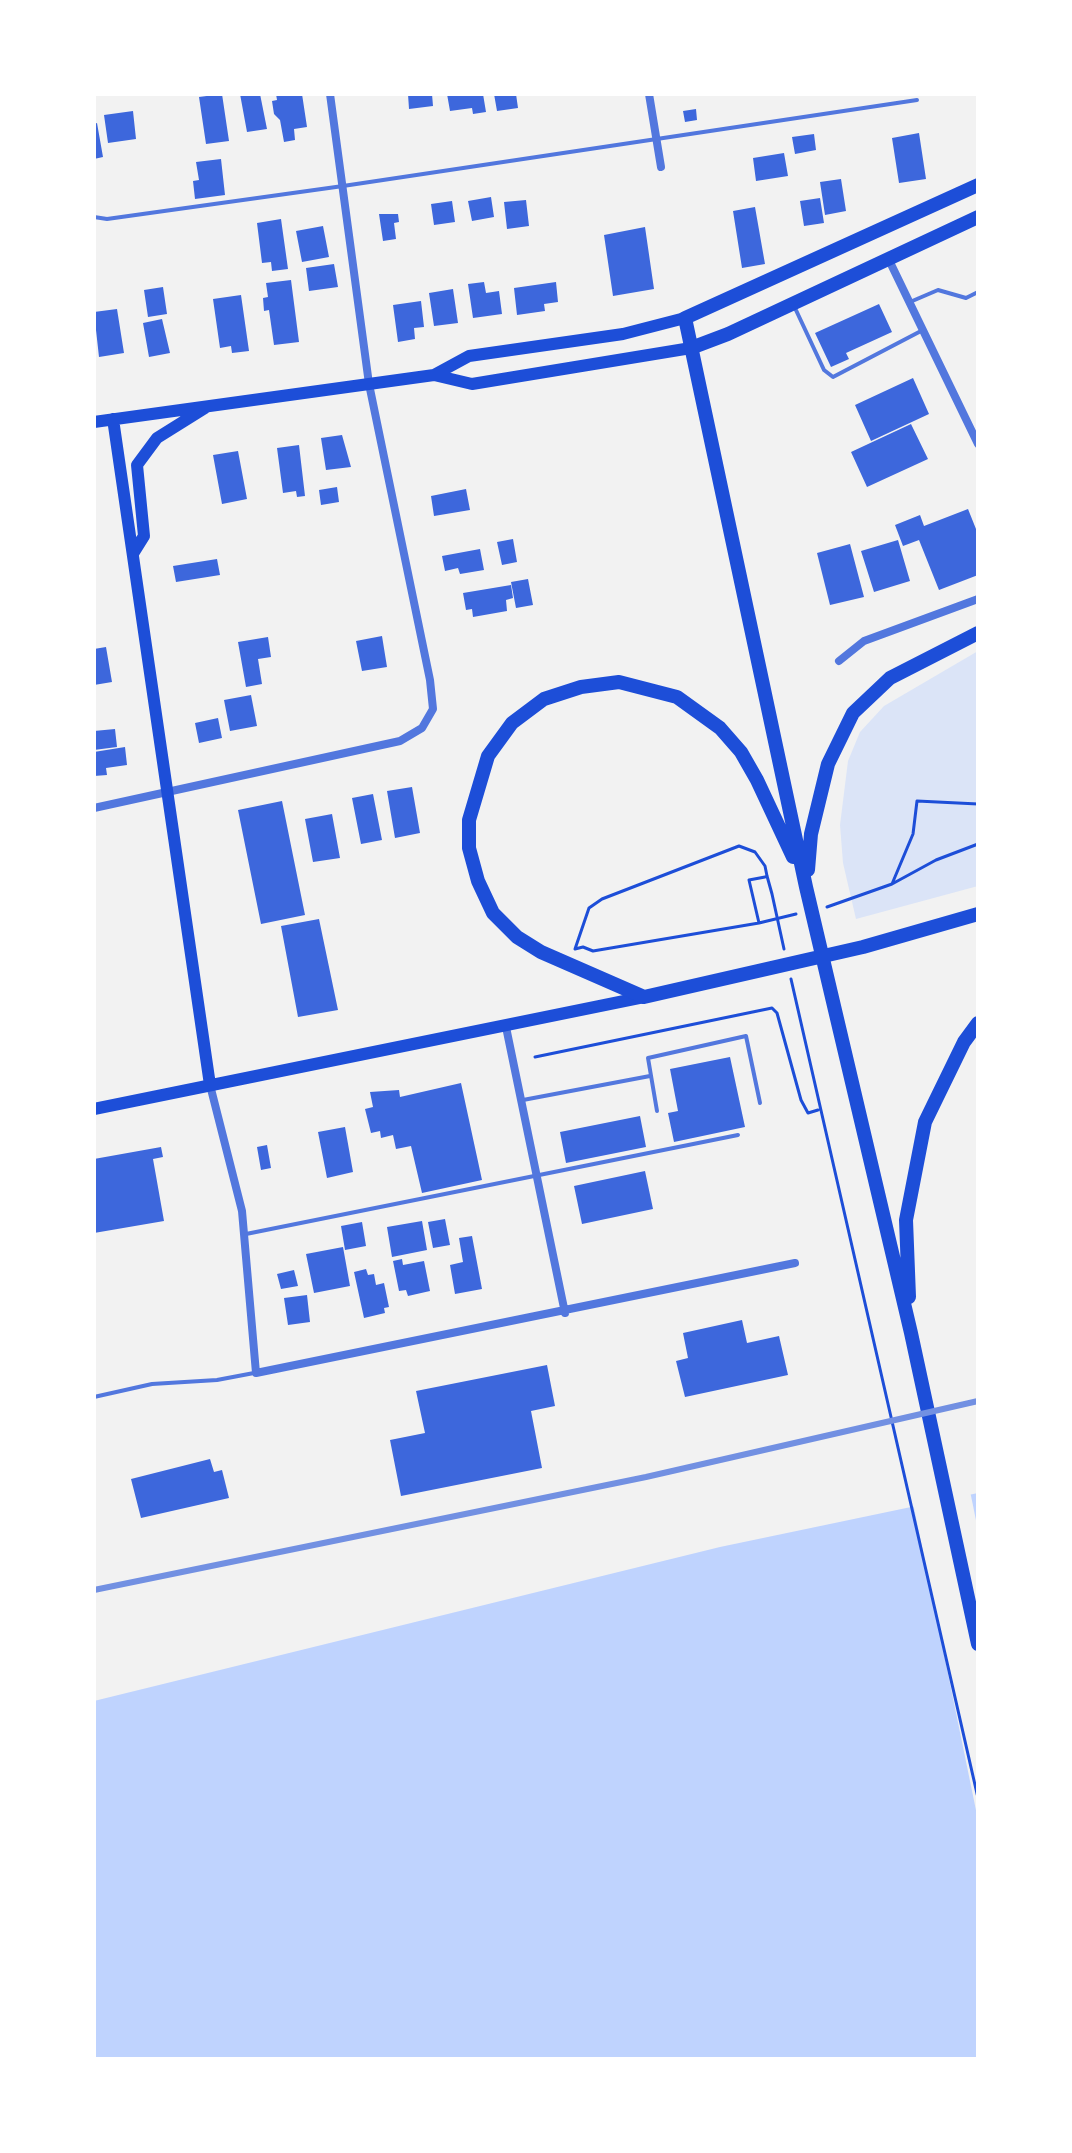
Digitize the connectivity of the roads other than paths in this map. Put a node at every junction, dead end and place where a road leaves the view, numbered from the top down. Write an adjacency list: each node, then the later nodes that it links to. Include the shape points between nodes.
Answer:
1 (330, 94): 7 (street)
2 (649, 94): 4 (street)
3 (917, 100): 4 (lane)
4 (656, 139): 5 (street); 7 (lane)
5 (661, 167)
6 (978, 185): 14 (main road)
7 (343, 186): 8 (lane); 18 (street)
8 (94, 217)
9 (978, 217): 10 (main road)
10 (888, 258): 12 (main road); 13 (street)
11 (978, 292): 13 (lane, via 966,298 938,290)
12 (792, 303): 15 (lane, via 824,370 833,377); 16 (main road)
13 (909, 303): 15 (street)
14 (685, 318): 16 (main road); 17 (main road, via 623,334 469,356)
15 (923, 330): 22 (street)
16 (691, 348): 17 (main road, via 472,384); 29 (main road)
17 (434, 375): 18 (main road)
18 (369, 384): 19 (main road); 27 (street, via 430,680 433,709 428,721 400,741)
19 (209, 406): 20 (main road); 23 (main road, via 157,438 137,465 144,536)
20 (113, 419): 21 (main road); 23 (main road)
21 (94, 422)
22 (978, 444)
23 (134, 552): 27 (main road)
24 (978, 599): 26 (street, via 864,641)
25 (978, 633): 29 (main road, via 890,678 853,713 820,790)
26 (839, 661)
27 (167, 790): 28 (street); 35 (main road)
28 (94, 808)
29 (806, 887): 31 (main road, via 741,752 705,717 677,697 619,682 544,699 512,723 479,779 469,820 469,848 478,881 493,913 517,937); 45 (main road)
30 (978, 914): 31 (main road, via 863,947)
31 (644, 997): 33 (main road)
32 (978, 1023): 45 (main road, via 925,1122 906,1220)
33 (506, 1027): 35 (main road); 36 (street)
34 (650, 1076): 36 (lane); 37 (lane, via 648,1058 746,1036); 39 (lane)
35 (210, 1085): 38 (main road); 42 (street)
36 (522, 1100): 41 (street)
37 (760, 1103)
38 (94, 1109)
39 (657, 1111)
40 (738, 1135): 41 (lane)
41 (537, 1175): 42 (lane); 44 (street)
42 (244, 1235): 46 (street)
43 (795, 1263): 44 (street)
44 (565, 1313): 46 (street)
45 (911, 1333): 48 (main road)
46 (256, 1373): 47 (lane, via 152,1384)
47 (94, 1397)
48 (978, 1644)

